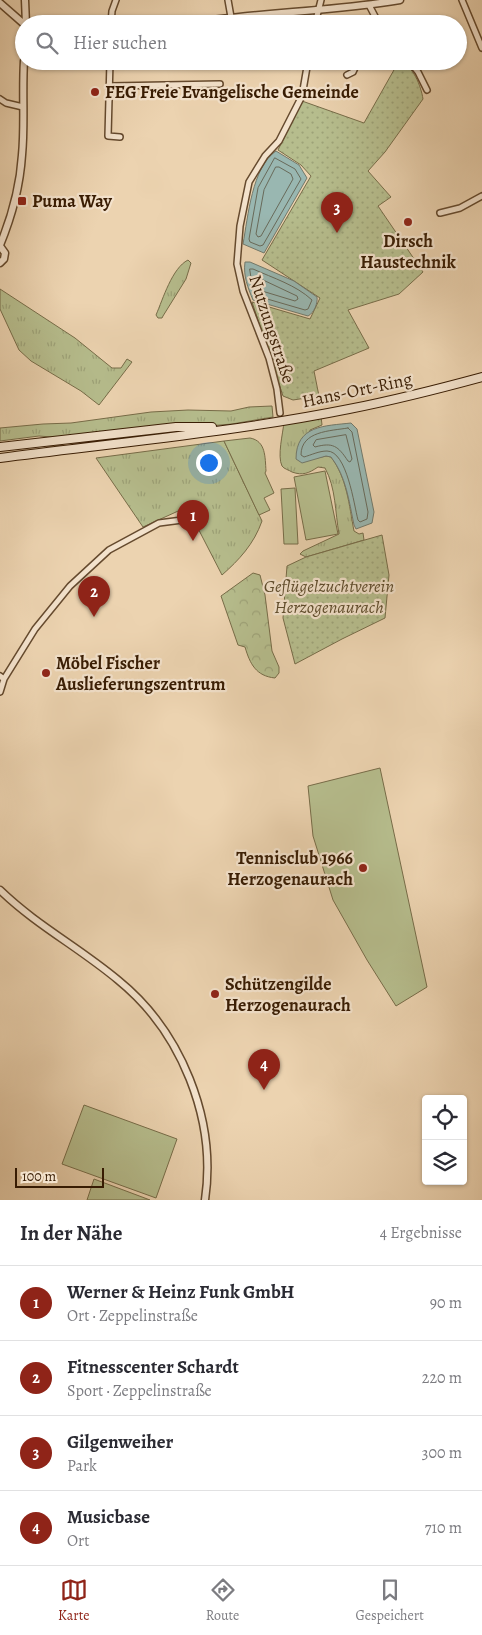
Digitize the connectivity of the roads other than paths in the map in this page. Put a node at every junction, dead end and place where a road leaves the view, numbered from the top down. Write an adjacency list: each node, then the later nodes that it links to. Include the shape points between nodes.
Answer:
1 (25, 0): 10 (street)
2 (116, 0): 11 (street)
3 (228, 0): 12 (street)
4 (321, 0): 9 (street)
5 (400, 0): 8 (street)
6 (462, 0): 17 (street)
7 (0, 3): 16 (street)
8 (369, 5): 9 (street); 15 (street)
9 (318, 10): 13 (street); 14 (street)
10 (25, 15)
11 (112, 15)
12 (231, 15)
13 (256, 15)
14 (317, 15)
15 (374, 15)
16 (15, 16)
17 (482, 48)
18 (24, 70): 28 (street)
19 (110, 70): 25 (street)
20 (306, 70): 35 (street, Nutzungstraße, via 302,96 279,142 265,156 249,182 240,226 237,264 243,292 269,358)
21 (354, 70): 23 (street)
22 (416, 70): 26 (street)
23 (347, 75)
24 (220, 84): 25 (street)
25 (111, 86): 29 (street, via 108,136)
26 (427, 90)
27 (0, 99): 28 (street)
28 (23, 107): 32 (street, via 20,176 9,224)
29 (120, 136)
30 (482, 196): 31 (street, via 460,208)
31 (440, 213)
32 (0, 246): 33 (street, via 5,256)
33 (0, 263)
34 (482, 377): 36 (main road, Hans-Ort-Ring, via 350,409)
35 (280, 413)
36 (237, 428): 37 (main road, Hans-Ort-Ring, via 176,427); 38 (main road, Hans-Ort-Ring)
37 (0, 447)
38 (0, 458)
39 (182, 520): 40 (street, via 159,523 109,550 70,586 35,629)
40 (2, 678): 41 (street)
41 (0, 692)
42 (0, 890): 43 (street, via 118,979 164,1030 186,1070 199,1106 206,1141 208,1179)
43 (205, 1200)

